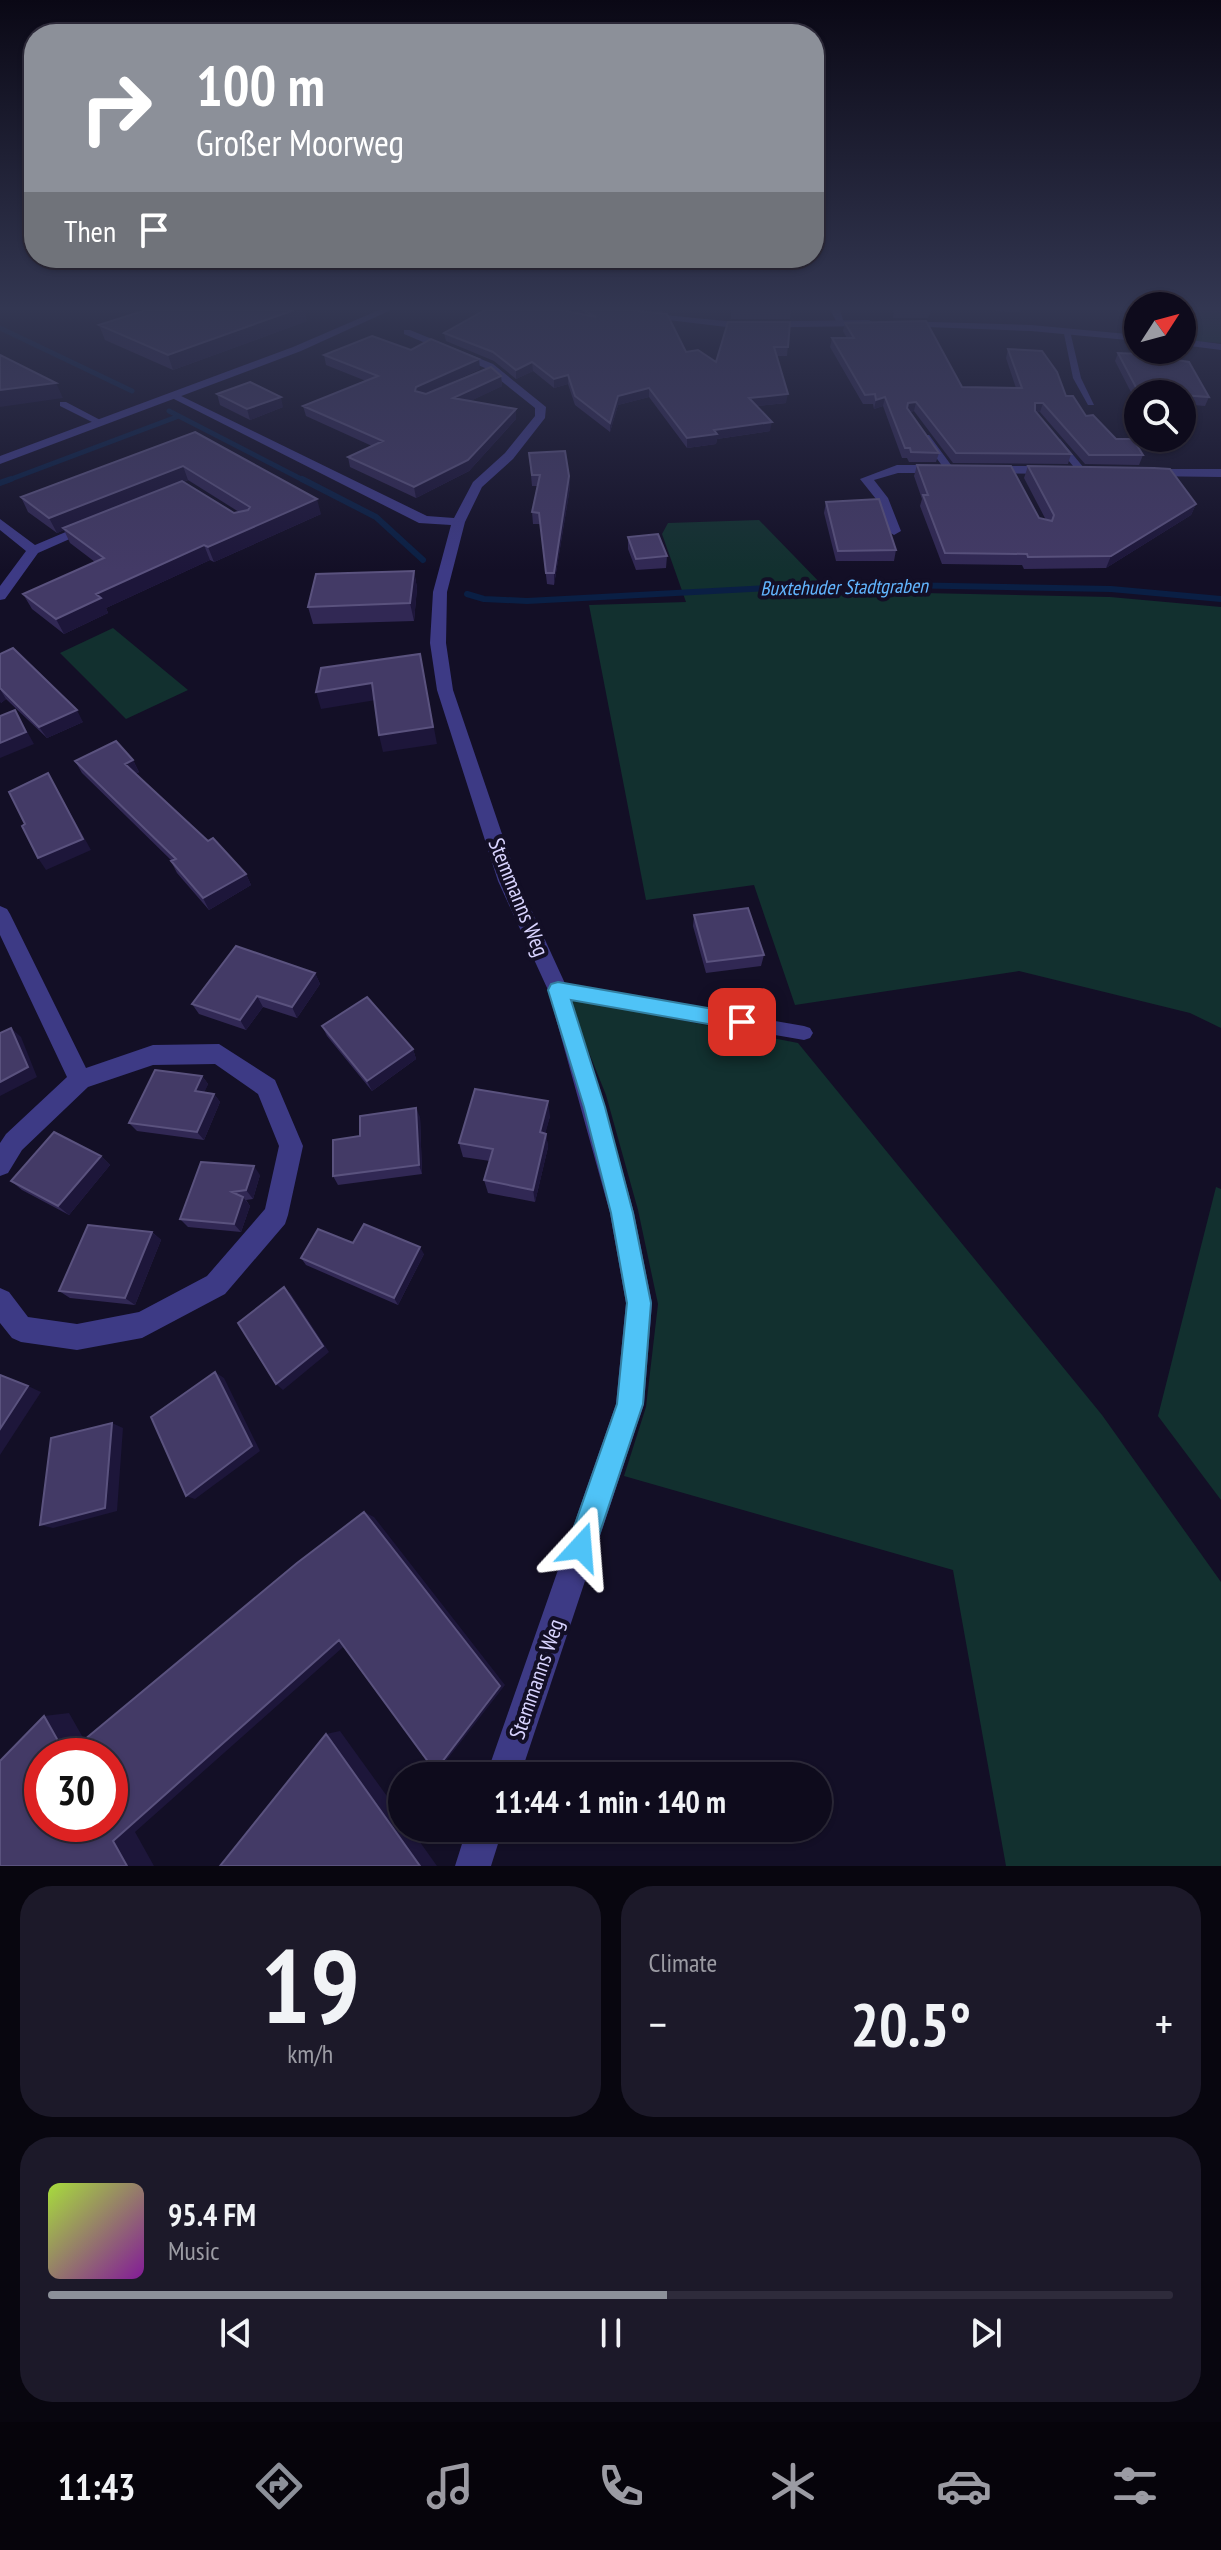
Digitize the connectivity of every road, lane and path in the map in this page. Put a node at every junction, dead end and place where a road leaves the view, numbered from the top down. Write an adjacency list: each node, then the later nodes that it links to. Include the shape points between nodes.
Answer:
1 (170, 397): 7 (street)
2 (175, 397): 19 (street, via 424,520)
3 (531, 397): 19 (street, Stemmanns Weg, via 541,416 477,485)
4 (1088, 397): 5 (lane)
5 (1091, 403)
6 (63, 404): 7 (lane)
7 (101, 423): 10 (street)
8 (918, 426): 11 (lane)
9 (1046, 428): 14 (lane)
10 (0, 460)
11 (949, 469): 12 (street); 21 (street, via 897,469 866,479 882,498)
12 (964, 469)
13 (980, 469): 14 (street, via 1015,476)
14 (1081, 470): 15 (street)
15 (1096, 471)
16 (1126, 471): 17 (street)
17 (1221, 473)
18 (104, 521): 22 (street)
19 (458, 522): 25 (street, Stemmanns Weg, via 440,592 438,643 445,690 508,881)
20 (0, 523): 22 (street)
21 (894, 531)
22 (33, 550): 23 (street)
23 (0, 596)
24 (0, 914): 27 (street)
25 (558, 990): 26 (lane); 30 (street, Stemmanns Weg, via 622,1213 639,1303 630,1404)
26 (804, 1033)
27 (80, 1080): 28 (street, via 14,1142); 29 (street, via 153,1055 219,1054 255,1078 267,1087 291,1146 276,1215 216,1285 142,1325 77,1337 21,1329)
28 (0, 1165)
29 (0, 1301)
30 (508, 1762)
31 (481, 1842): 32 (street)
32 (473, 1866)

